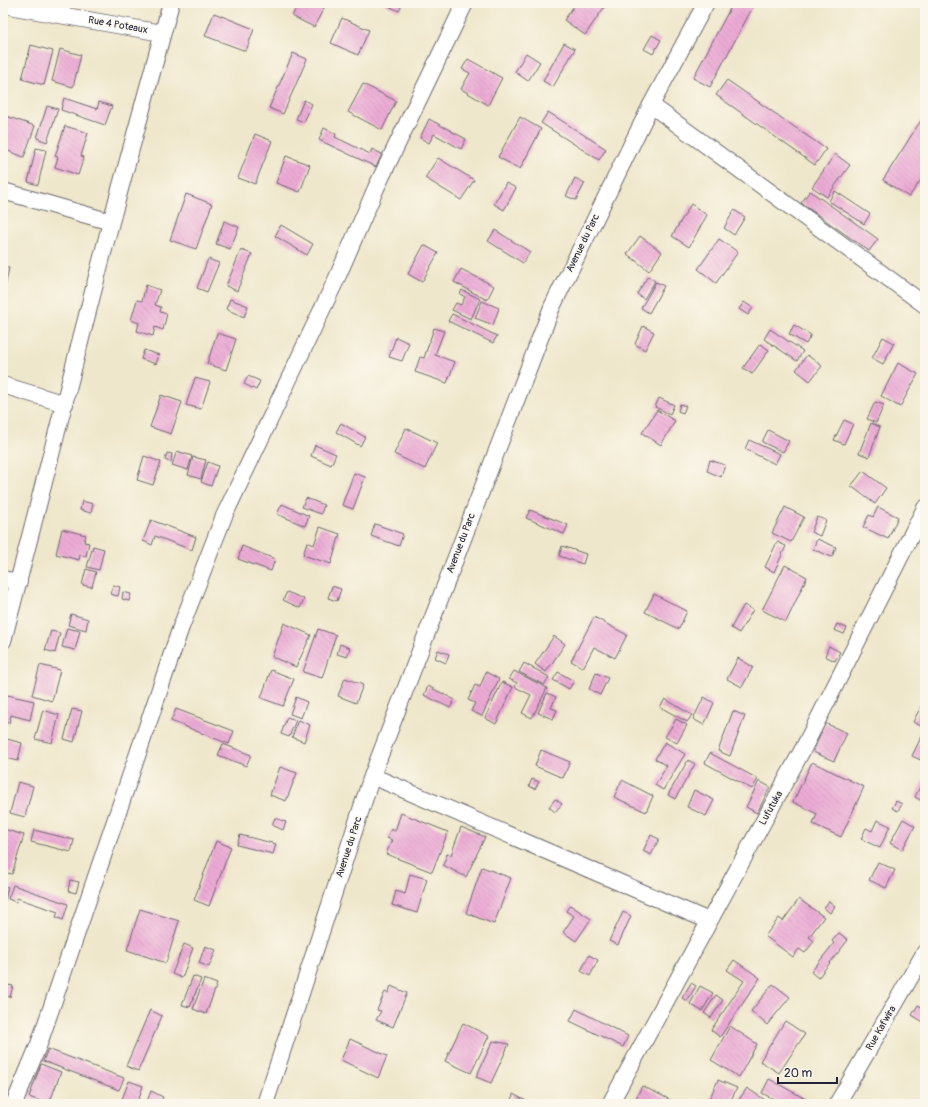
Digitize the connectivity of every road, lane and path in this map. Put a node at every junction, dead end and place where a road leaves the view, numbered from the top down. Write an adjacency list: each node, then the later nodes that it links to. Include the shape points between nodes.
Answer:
1 (171, 3): 5 (street)
2 (465, 3): 19 (street, via 224,516 180,627 39,1044)
3 (706, 3): 6 (street, Avenue du Parc)
4 (3, 5): 5 (street, Rue 4 Poteaux)
5 (162, 33): 8 (street)
6 (651, 104): 9 (street); 16 (street, Avenue du Parc, via 552,307)
7 (3, 190): 8 (street)
8 (111, 222): 11 (street)
9 (925, 305)
10 (3, 385): 11 (street)
11 (65, 404): 14 (street)
12 (925, 508): 17 (street, Lufutuka, via 804,748)
13 (3, 579): 14 (street)
14 (19, 582): 15 (street)
15 (3, 641)
16 (372, 776): 17 (street); 20 (street, Avenue du Parc)
17 (709, 921): 21 (street, Lufutuka)
18 (925, 952): 22 (street, Rue Kafwira)
19 (14, 1104)
20 (266, 1104)
21 (610, 1104)
22 (837, 1104)

